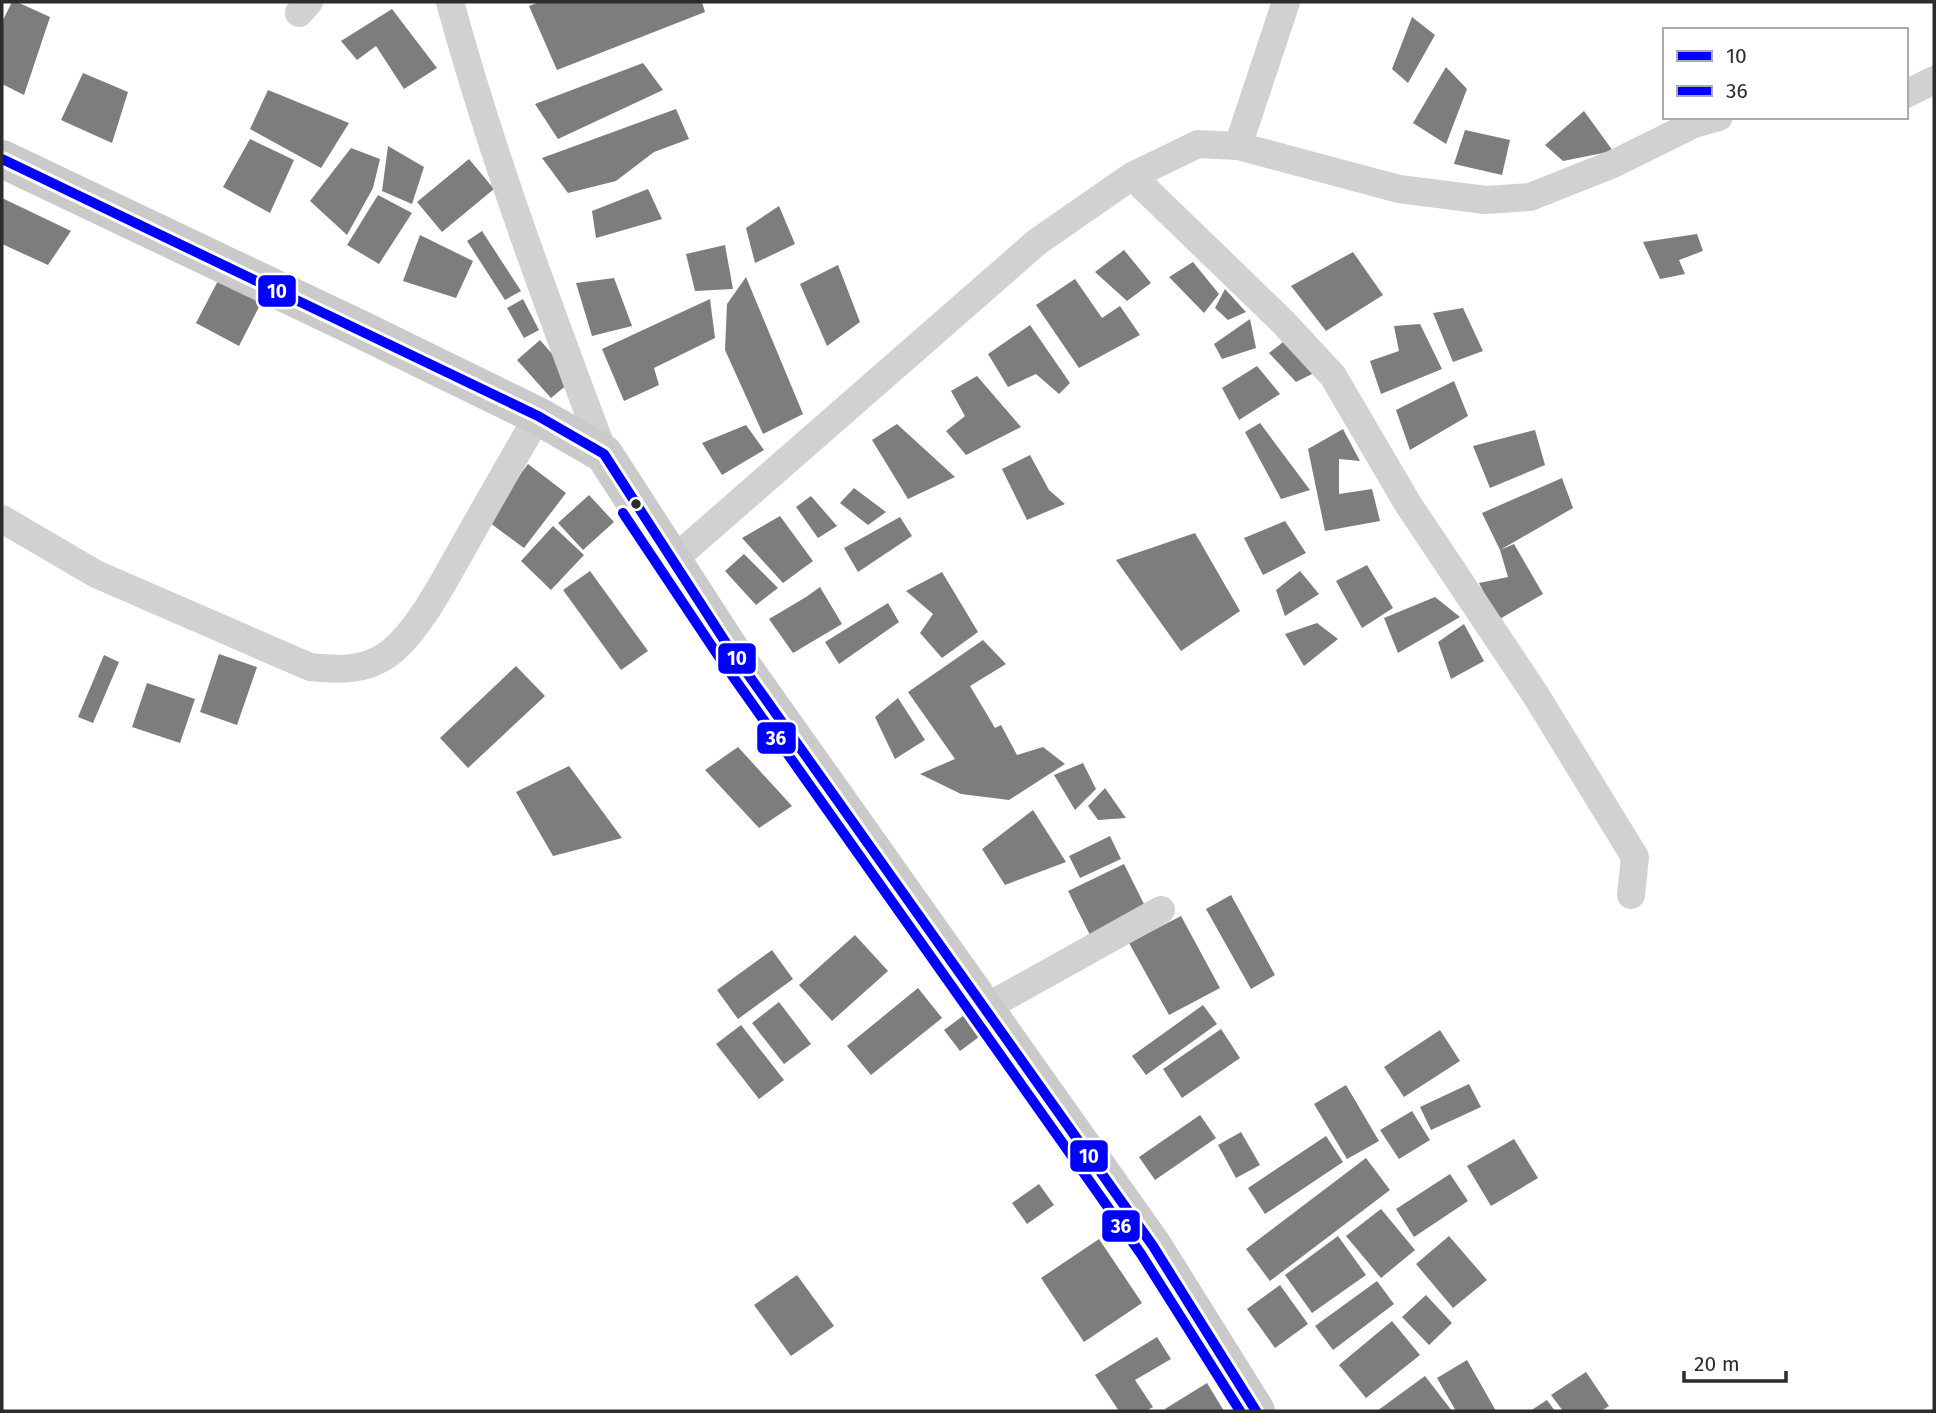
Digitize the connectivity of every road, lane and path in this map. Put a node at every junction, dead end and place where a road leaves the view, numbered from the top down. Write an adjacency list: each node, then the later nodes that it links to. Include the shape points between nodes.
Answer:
1 (450, 2): 10 (street, via 525,242)
2 (1286, 2): 6 (street)
3 (1934, 80): 4 (street)
4 (1908, 93)
5 (1712, 119): 6 (street, via 1530,197 1486,200 1399,189)
6 (1238, 146): 8 (street, via 1198,144)
7 (2, 159): 9 (street)
8 (1132, 176): 12 (street, via 1037,242); 13 (street, via 1333,376 1408,504 1535,694 1635,857)
9 (538, 416): 10 (street); 11 (street, via 430,604 399,645 373,663 342,670 310,667 96,573)
10 (604, 454): 12 (street)
11 (2, 519)
12 (672, 561): 15 (street)
13 (1631, 895)
14 (1161, 910): 15 (street)
15 (985, 1008): 16 (street, via 1153,1246)
16 (1256, 1411)

